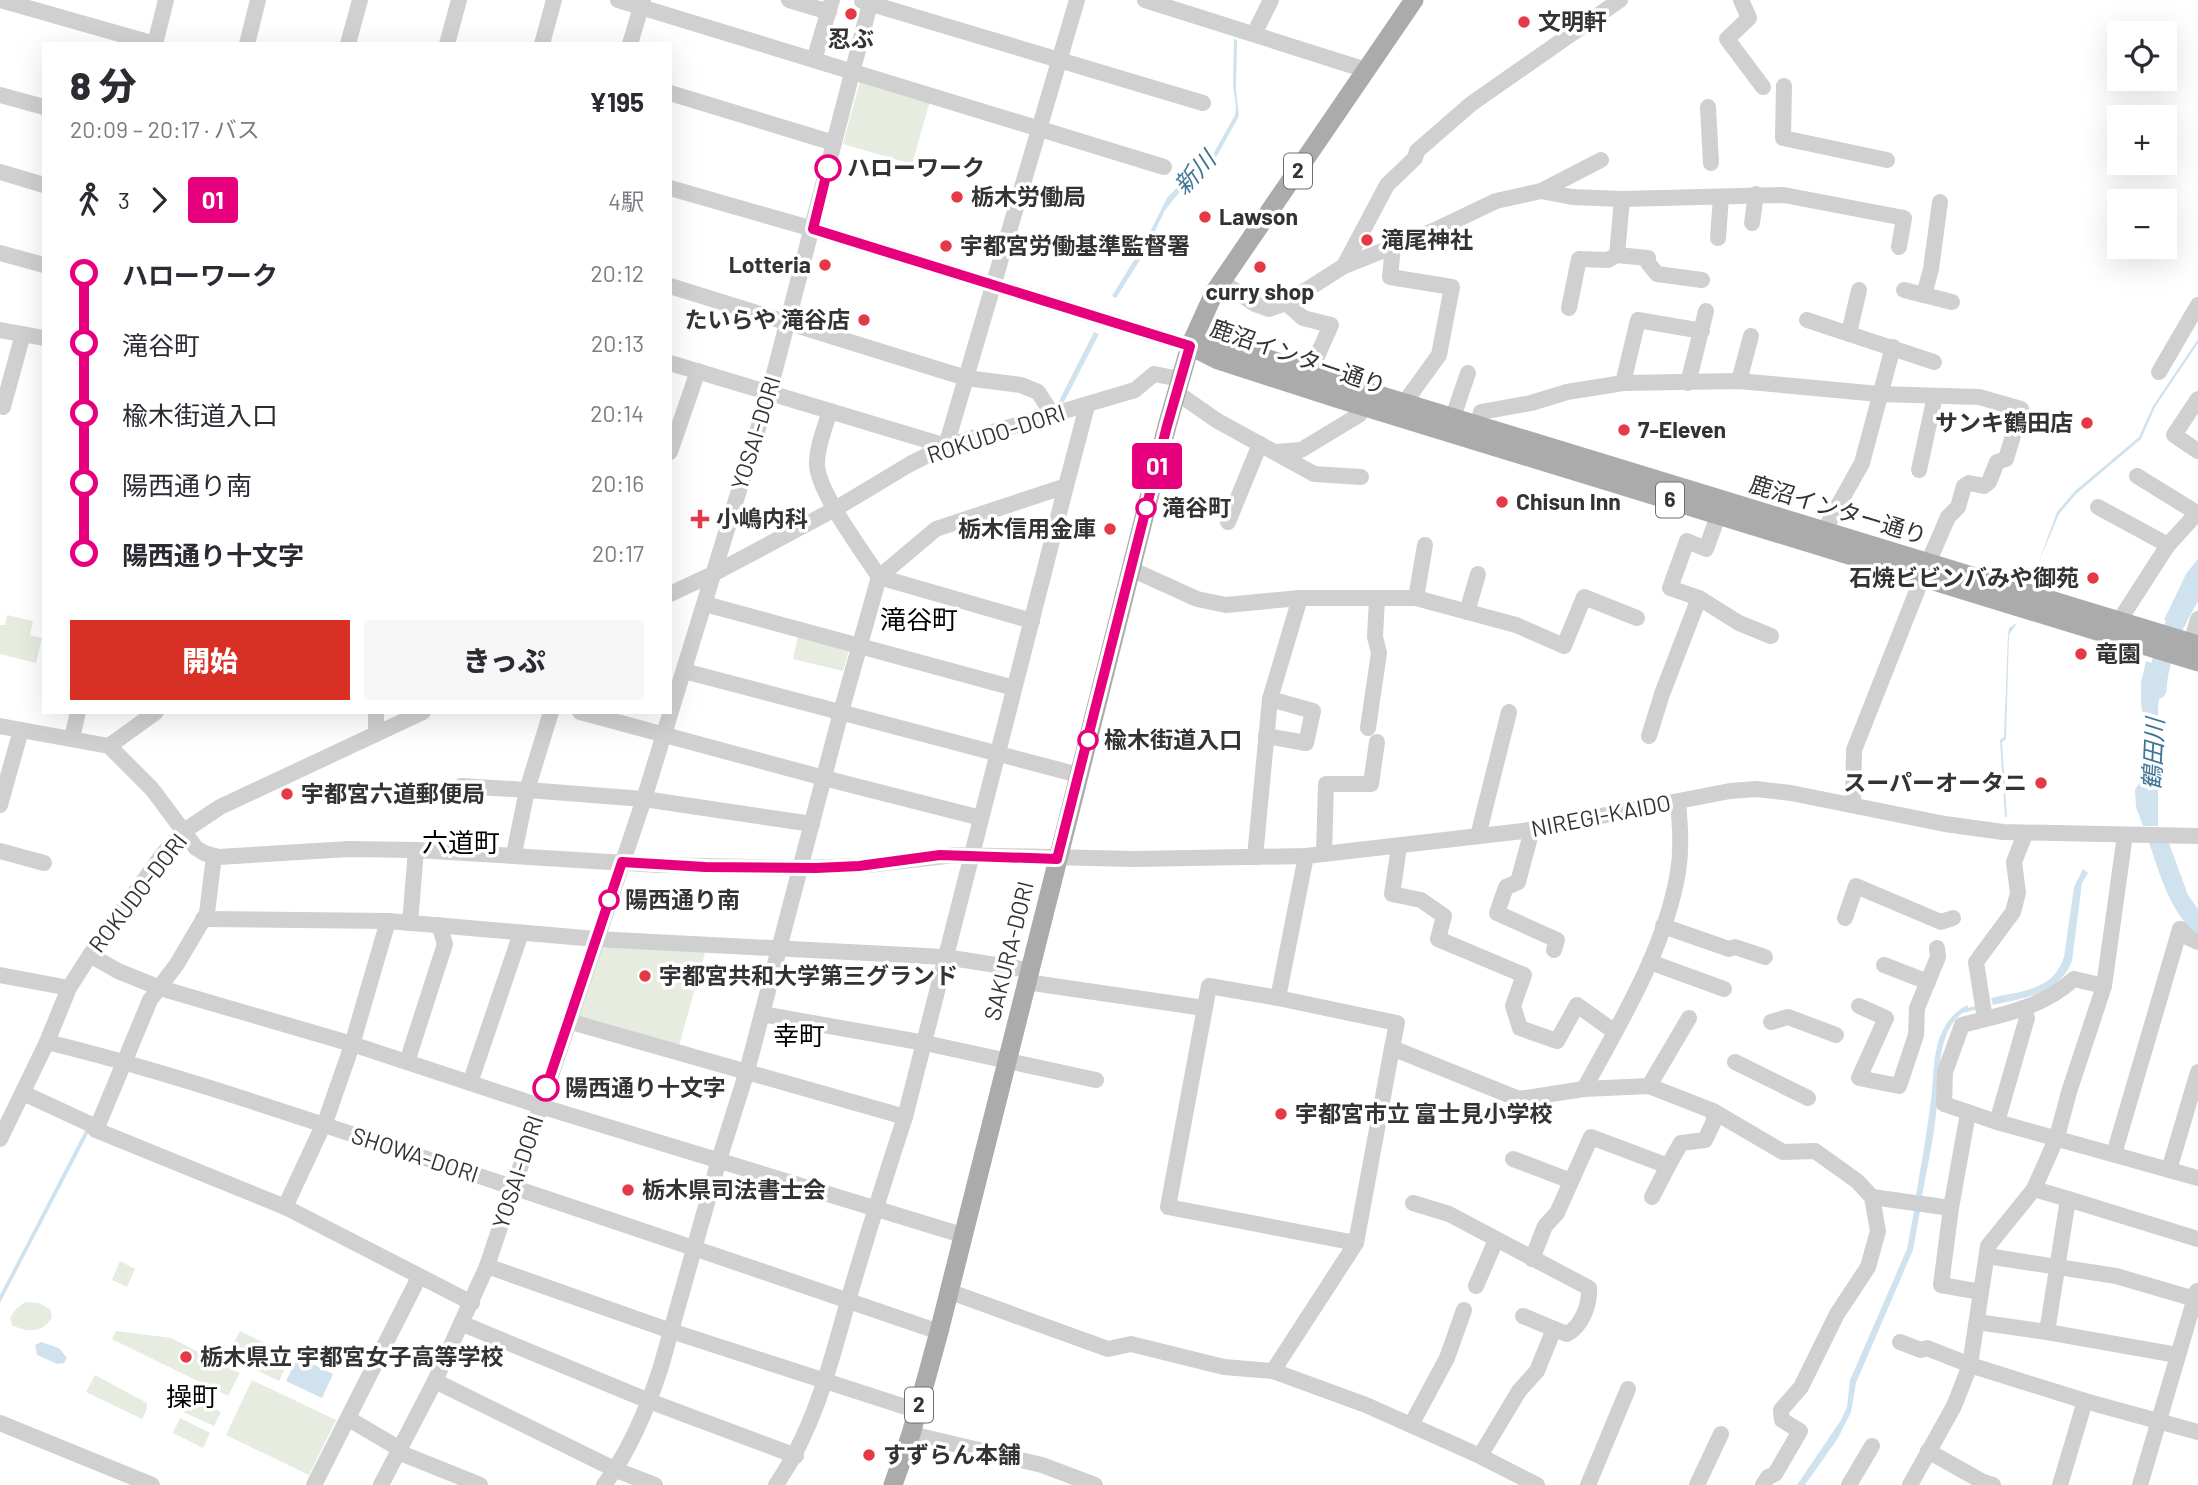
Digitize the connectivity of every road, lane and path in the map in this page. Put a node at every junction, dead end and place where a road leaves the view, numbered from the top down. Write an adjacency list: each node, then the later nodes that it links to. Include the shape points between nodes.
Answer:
1 (0, 0): 22 (street)
2 (166, 0): 23 (street)
3 (258, 0): 24 (street)
4 (360, 0): 25 (street)
5 (459, 0): 26 (street)
6 (554, 0): 27 (street)
7 (618, 0): 17 (street)
8 (680, 0): 20 (street)
9 (789, 0): 19 (street)
10 (1077, 0): 30 (street)
11 (1145, 0): 18 (street)
12 (1271, 0): 21 (street)
13 (1415, 0): 31 (main road, 2)
14 (1620, 0): 62 (street, via 1471,104 1417,151 1387,185)
15 (1741, 0): 34 (street, via 1749,18 1727,39)
16 (867, 1): 30 (street); 32 (street, YOSAI-DORI)
17 (642, 3): 20 (street); 28 (street)
18 (1172, 4): 21 (street)
19 (830, 6): 29 (street)
20 (675, 17): 29 (street)
21 (1254, 34): 31 (street)
22 (148, 42)
23 (156, 42)
24 (248, 42)
25 (349, 42)
26 (448, 42)
27 (543, 42)
28 (631, 42)
29 (814, 60): 32 (street)
30 (1061, 60): 37 (street); 40 (street)
31 (1366, 70): 64 (main road, 2)
32 (852, 72): 40 (street); 41 (street, YOSAI-DORI)
33 (1784, 86): 43 (street, via 1783,138)
34 (1763, 87)
35 (672, 94): 41 (street)
36 (0, 95): 38 (street)
37 (1203, 103)
38 (42, 106)
39 (1708, 107): 44 (street)
40 (1039, 128): 45 (street); 65 (street)
41 (834, 143): 55 (street, YOSAI-DORI)
42 (1601, 160): 49 (street)
43 (1887, 160)
44 (1711, 163)
45 (1164, 167)
46 (0, 172): 47 (street)
47 (42, 184)
48 (672, 189): 55 (street)
49 (1541, 191): 52 (street); 57 (street, via 1496,201)
50 (1756, 194): 51 (street); 54 (street); 58 (street, via 1905,218)
51 (1721, 197): 52 (street); 56 (street)
52 (1622, 199): 60 (street)
53 (1940, 202): 69 (street)
54 (1752, 223)
55 (813, 229): 65 (street); 76 (street, YOSAI-DORI)
56 (1718, 238)
57 (1393, 247): 62 (street); 100 (street, via 1390,277 1452,287 1439,355)
58 (1899, 247)
59 (0, 253): 61 (street)
60 (1617, 254): 63 (street, via 1648,258 1657,274); 73 (street, via 1608,260 1579,259)
61 (42, 264)
62 (1344, 266): 71 (street)
63 (1702, 280)
64 (1222, 281): 71 (street, via 1260,307); 83 (main road, 2)
65 (993, 285): 83 (street); 91 (street)
66 (672, 287): 76 (street)
67 (1859, 290): 79 (street)
68 (1904, 290): 69 (street)
69 (1924, 295): 70 (street)
70 (1952, 302)
71 (1286, 303): 88 (street, via 1303,318 1331,325)
72 (2198, 305): 89 (street)
73 (1570, 308)
74 (1706, 312): 78 (street)
75 (1807, 320): 79 (street)
76 (788, 322): 91 (street); 96 (street, YOSAI-DORI)
77 (0, 330): 80 (street)
78 (1702, 331): 93 (street, via 1638,320); 94 (street)
79 (1849, 333): 84 (street)
80 (23, 334): 82 (street); 102 (street)
81 (1751, 336): 92 (street)
82 (42, 338)
83 (1190, 346): 88 (main road, 鹿沼インター通り / 6, via 1224,344); 95 (main road, SAKURA-DORI / 2); 118 (main road, 鹿沼インター通り / 6, via 1218,360 1327,395)
84 (1893, 347): 85 (street); 97 (street)
85 (1934, 362)
86 (672, 364): 87 (street)
87 (698, 371): 96 (street); 109 (street)
88 (1310, 372): 100 (main road, 鹿沼インター通り / 6)
89 (2159, 372)
90 (1468, 373): 106 (street)
91 (966, 378): 104 (street, via 1021,385 1038,392); 110 (street)
92 (1739, 381): 94 (street); 97 (street)
93 (1623, 383): 94 (street); 107 (street, via 1481,412)
94 (1688, 383)
95 (1178, 386): 101 (street, ROKUDO-DORI, via 1154,374 1135,390); 108 (street, via 1216,420); 125 (main road, SAKURA-DORI / 2)
96 (769, 393): 103 (street); 127 (street, YOSAI-DORI)
97 (1879, 394): 98 (street); 122 (street, via 1862,463)
98 (1935, 396): 113 (street); 126 (street, via 1979,397 2021,409 2006,459 1997,463 1984,486 1964,486)
99 (2198, 400): 111 (street, via 2174,435)
100 (1405, 402): 106 (main road, 鹿沼インター通り / 6)
101 (1087, 406): 104 (street, ROKUDO-DORI); 116 (street)
102 (0, 407)
103 (830, 411): 110 (street); 119 (street, via 817,463)
104 (1058, 414): 110 (street, ROKUDO-DORI)
105 (1359, 415): 112 (street, via 1301,450)
106 (1453, 417): 107 (main road, 鹿沼インター通り / 6)
107 (1478, 424): 118 (main road, 鹿沼インター通り / 6)
108 (1259, 444): 112 (street); 121 (street)
109 (672, 446)
110 (946, 446): 119 (street, ROKUDO-DORI)
111 (2198, 451)
112 (1275, 452): 115 (street, via 1314,474)
113 (1919, 470)
114 (2137, 476): 120 (street)
115 (1362, 477)
116 (1066, 486): 129 (street, via 936,529); 139 (street)
117 (2098, 507): 124 (street)
118 (1721, 508): 122 (main road, 鹿沼インター通り / 6); 126 (main road, 鹿沼インター通り / 6); 134 (street, via 1706,549 1687,541 1670,588)
119 (835, 509): 127 (street, ROKUDO-DORI); 129 (street)
120 (2197, 513): 124 (street)
121 (1228, 522)
122 (1824, 531): 126 (main road, 鹿沼インター通り / 6)
123 (1425, 545): 133 (street)
124 (2168, 545): 140 (street)
125 (1131, 569): 131 (street, via 1197,599 1226,605); 168 (main road, SAKURA-DORI / 2)
126 (1925, 570): 140 (main road, 鹿沼インター通り / 6); 142 (main road, 鹿沼インター通り / 6); 175 (street, via 1854,750)
127 (713, 574): 130 (street, ROKUDO-DORI); 135 (street, YOSAI-DORI)
128 (1478, 574): 136 (street)
129 (879, 577): 139 (street); 144 (street)
130 (672, 593)
131 (1300, 598): 132 (street); 148 (street)
132 (1377, 598): 133 (street); 188 (street, via 1379,653 1371,784 1326,784)
133 (1416, 598): 136 (street)
134 (1699, 598): 141 (street); 164 (street)
135 (705, 604): 144 (street); 146 (street, YOSAI-DORI)
136 (1467, 612): 137 (street, via 1516,625 1564,646 1584,597)
137 (1637, 618)
138 (2198, 619): 143 (street)
139 (1032, 621): 147 (street)
140 (2119, 621): 142 (main road, 鹿沼インター通り / 6)
141 (1771, 636)
142 (2155, 640): 143 (main road, 鹿沼インター通り / 6)
143 (2187, 646): 145 (main road, 鹿沼インター通り / 6)
144 (858, 647): 147 (street); 150 (street)
145 (2198, 662)
146 (684, 671): 149 (street, YOSAI-DORI); 150 (street)
147 (1014, 688): 167 (street)
148 (1270, 699): 163 (street); 163 (street, via 1313,711 1306,743)
149 (672, 707)
150 (841, 712): 167 (street); 169 (street)
151 (1509, 712): 182 (street)
152 (78, 714): 165 (street)
153 (153, 714): 166 (street)
154 (376, 714): 161 (street)
155 (419, 714): 161 (street, ROKUDO-DORI)
156 (550, 714): 171 (street)
157 (588, 714): 162 (street)
158 (670, 714): 162 (street, YOSAI-DORI)
159 (0, 726): 160 (street)
160 (21, 730): 165 (street); 174 (street)
161 (376, 734): 179 (street, ROKUDO-DORI, via 220,807)
162 (663, 734): 169 (street); 172 (street, YOSAI-DORI)
163 (1266, 736): 192 (street)
164 (1649, 736)
165 (72, 738): 166 (street)
166 (109, 747): 179 (street, via 152,789)
167 (998, 753): 168 (street); 176 (street)
168 (1079, 775): 193 (main road, SAKURA-DORI / 2)
169 (824, 778): 176 (street); 177 (street)
170 (461, 786): 171 (street)
171 (527, 790): 172 (street); 187 (street)
172 (644, 799): 177 (street); 194 (street, YOSAI-DORI)
173 (1678, 802): 175 (street, NIREGI-KAIDO, via 1756,789); 178 (street, NIREGI-KAIDO); 203 (street, via 1678,872)
174 (0, 805)
175 (1853, 805): 180 (street, NIREGI-KAIDO)
176 (981, 818): 190 (street)
177 (812, 824): 196 (street)
178 (1532, 830): 182 (street, NIREGI-KAIDO); 209 (street, via 1518,882 1506,887 1497,913 1557,940)
179 (184, 831): 189 (street, via 196,848); 210 (street, ROKUDO-DORI)
180 (2025, 834): 181 (street, NIREGI-KAIDO); 228 (street, via 2014,862 2018,893 2013,912 1976,961)
181 (2133, 835): 183 (street, NIREGI-KAIDO); 218 (street)
182 (1478, 836): 184 (street, NIREGI-KAIDO)
183 (2198, 836)
184 (1399, 846): 188 (street, NIREGI-KAIDO); 231 (street, via 1392,894 1422,900 1444,916 1438,939 1524,975 1513,1006 1520,1028 1557,1041 1577,1005)
185 (0, 850): 195 (street)
186 (416, 850): 187 (street, NIREGI-KAIDO); 189 (street, NIREGI-KAIDO); 201 (street)
187 (514, 854): 194 (street, NIREGI-KAIDO)
188 (1324, 854): 191 (street, NIREGI-KAIDO)
189 (214, 856): 199 (street)
190 (971, 856): 193 (street, NIREGI-KAIDO); 196 (street, NIREGI-KAIDO); 211 (street)
191 (1306, 856): 192 (street, NIREGI-KAIDO); 222 (street)
192 (1255, 857): 193 (street, NIREGI-KAIDO)
193 (1057, 859): 216 (main road, SAKURA-DORI / 2)
194 (622, 862): 196 (street, NIREGI-KAIDO); 205 (street, YOSAI-DORI)
195 (44, 863)
196 (800, 868): 207 (street)
197 (1845, 918): 198 (street, via 1856,886 1941,922)
198 (1953, 918)
199 (203, 919): 200 (street); 220 (street)
200 (388, 921): 201 (street); 235 (street)
201 (410, 923): 202 (street)
202 (439, 925): 204 (street); 239 (street, via 445,944)
203 (1663, 926): 212 (street); 213 (street)
204 (522, 933): 205 (street); 244 (street)
205 (596, 939): 207 (street); 229 (street, YOSAI-DORI)
206 (2198, 942): 258 (street, via 2180,929)
207 (779, 947): 211 (street); 226 (street)
208 (1937, 948): 217 (street)
209 (1555, 950)
210 (90, 954): 219 (street, ROKUDO-DORI); 220 (street)
211 (944, 957): 216 (street); 234 (street)
212 (1765, 957)
213 (1650, 962): 221 (street); 231 (street)
214 (1884, 965): 217 (street)
215 (0, 975): 219 (street)
216 (1028, 976): 224 (street); 238 (main road, SAKURA-DORI / 2)
217 (1927, 982): 223 (street, via 1899,1086 1859,1078 1886,1018)
218 (2104, 986): 225 (street, via 2074,979 2056,994); 256 (street)
219 (69, 988): 233 (street, ROKUDO-DORI)
220 (160, 988): 235 (street); 237 (street, via 150,1000)
221 (1724, 989)
222 (1278, 998): 224 (street, via 1209,986); 236 (street, via 1397,1023)
223 (1859, 1006)
224 (1204, 1008): 277 (street, via 1168,1208)
225 (2024, 1008): 228 (street); 254 (street, via 2027,1018)
226 (762, 1014): 234 (street); 241 (street)
227 (1689, 1018): 245 (street)
228 (1985, 1019): 251 (street, via 1962,1026 1945,1072 1944,1104)
229 (568, 1021): 241 (street); 249 (street, YOSAI-DORI)
230 (1771, 1022): 232 (street, via 1787,1017)
231 (1615, 1032): 246 (street)
232 (1836, 1035)
233 (49, 1037): 237 (street, SHOWA-DORI); 247 (street, ROKUDO-DORI)
234 (925, 1043): 238 (street); 252 (street)
235 (352, 1044): 239 (street); 253 (street)
236 (1392, 1048): 246 (street, via 1519,1099); 277 (street)
237 (127, 1057): 253 (street, SHOWA-DORI); 255 (street)
238 (1006, 1060): 243 (street); 274 (main road, SAKURA-DORI / 2)
239 (407, 1062): 244 (street)
240 (1735, 1062): 248 (street)
241 (747, 1071): 252 (street); 260 (street)
242 (2198, 1072): 262 (street)
243 (1096, 1080)
244 (470, 1083): 249 (street)
245 (1649, 1086): 246 (street); 250 (street)
246 (1584, 1089)
247 (23, 1093): 255 (street); 257 (street, ROKUDO-DORI)
248 (1808, 1098)
249 (540, 1107): 260 (street); 265 (street, YOSAI-DORI)
250 (1713, 1111): 261 (street, via 1714,1121 1705,1140 1681,1143); 268 (street, via 1783,1152 1815,1152 1857,1181)
251 (1968, 1113): 254 (street); 272 (street)
252 (905, 1117): 273 (street)
253 (326, 1121): 265 (street, SHOWA-DORI); 271 (street)
254 (1997, 1122): 256 (street)
255 (96, 1130): 271 (street)
256 (2057, 1137): 258 (street); 266 (street)
257 (0, 1139)
258 (2114, 1154): 262 (street)
259 (1513, 1159): 264 (street)
260 (719, 1160): 273 (street); 278 (street)
261 (1668, 1166): 264 (street, via 1591,1137); 267 (street)
262 (2169, 1170): 263 (street)
263 (2198, 1178)
264 (1571, 1181): 280 (street)
265 (514, 1183): 278 (street, SHOWA-DORI); 281 (street, YOSAI-DORI)
266 (2034, 1189): 269 (street); 279 (street, via 1988,1247)
267 (1652, 1197)
268 (1871, 1197): 272 (street); 335 (street, via 1878,1231 1868,1267 1837,1314 1801,1387 1781,1410 1782,1420 1800,1431 1775,1474)
269 (2068, 1199): 275 (street); 282 (street)
270 (1413, 1203): 276 (street, via 1449,1214)
271 (285, 1207): 283 (street)
272 (1951, 1208): 286 (street, via 1941,1285)
273 (875, 1209): 274 (street); 288 (street)
274 (962, 1235): 285 (main road, SAKURA-DORI / 2)
275 (2198, 1239)
276 (1496, 1240): 280 (street); 284 (street)
277 (1356, 1243): 301 (street)
278 (696, 1244): 288 (street, SHOWA-DORI); 296 (street)
279 (1987, 1255): 282 (street); 286 (street)
280 (1532, 1259): 295 (street, via 1589,1288 1590,1299 1575,1330 1567,1334)
281 (487, 1266): 289 (street, YOSAI-DORI); 296 (street)
282 (2058, 1266): 287 (street); 297 (street)
283 (419, 1277): 289 (street); 308 (street)
284 (1476, 1286)
285 (948, 1291): 294 (main road, SAKURA-DORI / 2); 301 (street, via 1108,1349 1131,1344 1224,1367)
286 (1981, 1292): 292 (street)
287 (2196, 1294): 299 (street)
288 (850, 1296): 294 (street, SHOWA-DORI); 302 (street)
289 (472, 1303): 293 (street, YOSAI-DORI)
290 (1464, 1310): 311 (street, via 1447,1358)
291 (1524, 1316): 295 (street)
292 (1976, 1322): 297 (street); 300 (street)
293 (463, 1324): 303 (street, YOSAI-DORI); 305 (street)
294 (940, 1328): 307 (main road, SAKURA-DORI / 2)
295 (1554, 1329): 319 (street, via 1537,1371 1519,1391)
296 (671, 1331): 302 (street); 305 (street)
297 (2047, 1332): 299 (street)
298 (1900, 1342): 300 (street)
299 (2178, 1355): 309 (street)
300 (1970, 1365): 306 (street); 317 (street, via 1954,1406)
301 (1273, 1371): 311 (street, via 1345,1395)
302 (827, 1380): 307 (street); 318 (street)
303 (435, 1381): 316 (street, YOSAI-DORI); 320 (street)
304 (1628, 1389): 333 (street)
305 (649, 1401): 318 (street); 320 (street)
306 (2085, 1401): 309 (street); 338 (street)
307 (918, 1410): 313 (main road, SAKURA-DORI / 2)
308 (349, 1419): 316 (street); 324 (street)
309 (2158, 1420): 312 (street); 339 (street)
310 (0, 1423): 321 (street)
311 (1411, 1425): 319 (street)
312 (2198, 1433)
313 (911, 1434): 330 (main road, SAKURA-DORI / 2); 331 (street, via 1042,1465)
314 (1721, 1434): 334 (street)
315 (1872, 1446): 336 (street)
316 (399, 1451): 325 (street, YOSAI-DORI); 326 (street)
317 (1928, 1451): 322 (street); 337 (street)
318 (796, 1456): 329 (street)
319 (1480, 1456): 332 (street)
320 (616, 1470): 327 (street); 328 (street)
321 (129, 1480): 323 (street)
322 (1985, 1484)
323 (152, 1485)
324 (314, 1485)
325 (381, 1485)
326 (480, 1485)
327 (604, 1485)
328 (656, 1485)
329 (776, 1485)
330 (893, 1485)
331 (1095, 1485)
332 (1537, 1485)
333 (1588, 1485)
334 (1697, 1485)
335 (1763, 1485)
336 (1849, 1485)
337 (1910, 1485)
338 (2060, 1485)
339 (2140, 1485)

